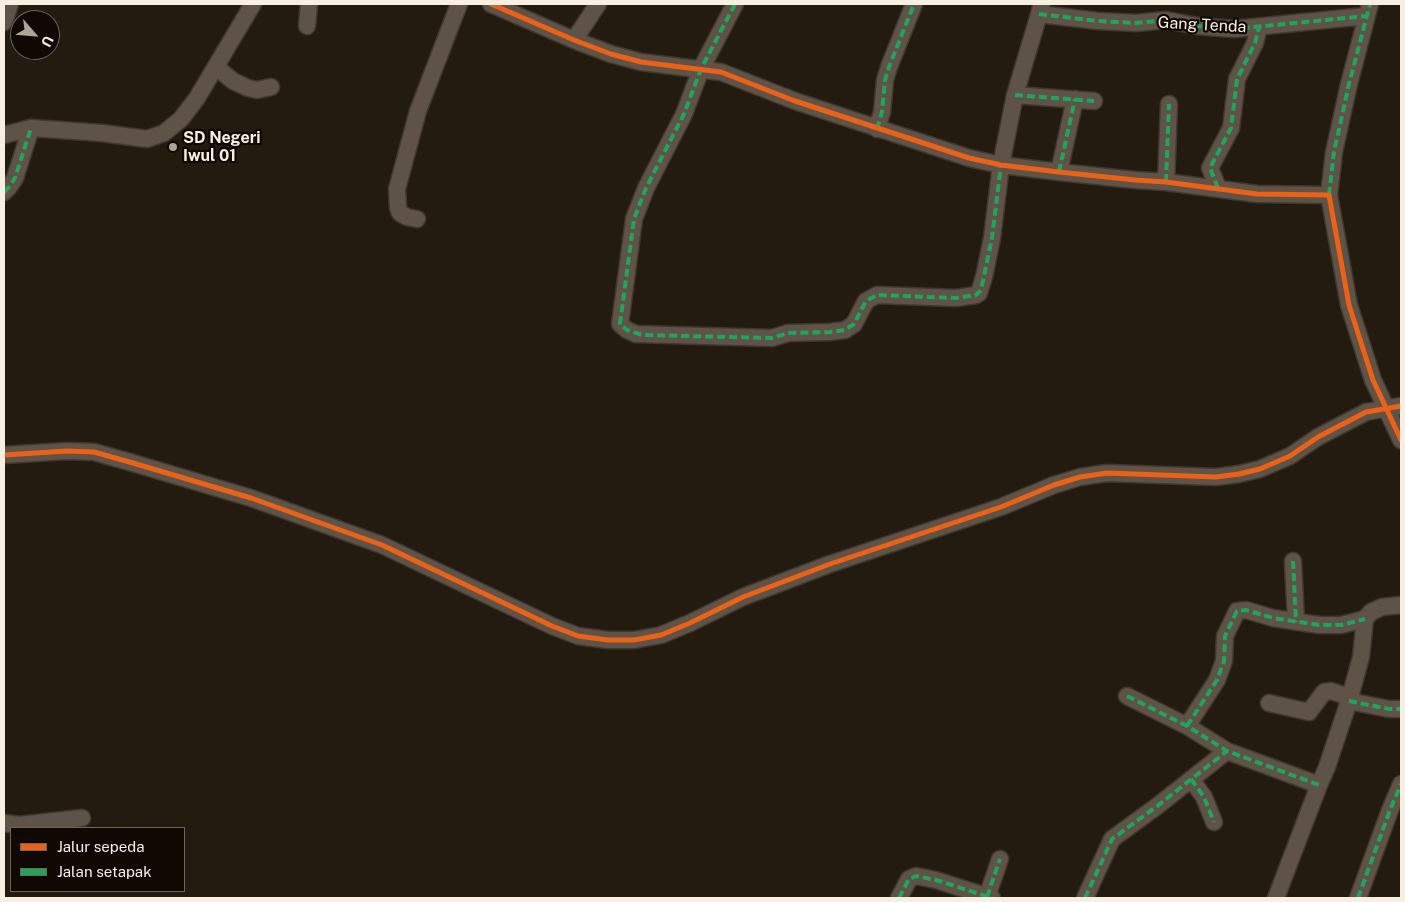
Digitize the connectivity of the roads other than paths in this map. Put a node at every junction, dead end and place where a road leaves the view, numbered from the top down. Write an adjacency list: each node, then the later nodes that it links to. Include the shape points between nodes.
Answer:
1 (10, 4): 11 (street)
2 (252, 4): 15 (street)
3 (309, 4): 12 (street)
4 (459, 4): 31 (street, via 418,111 397,189 400,212)
5 (491, 4): 14 (street)
6 (598, 4): 14 (street)
7 (735, 4): 16 (street)
8 (914, 4): 23 (street, via 888,67)
9 (1041, 9): 13 (street, Gang Tenda, via 1098,21 1136,23 1166,20 1216,28); 18 (street)
10 (1368, 10): 13 (street, Gang Tenda); 30 (street, via 1348,84)
11 (4, 22)
12 (307, 26)
13 (1259, 27): 28 (street, via 1255,43 1237,79 1231,128 1210,168)
14 (574, 40): 16 (street, via 641,62)
15 (216, 68): 17 (street, via 233,82 248,88); 22 (street, via 182,119 164,133 146,139)
16 (701, 69): 23 (street, via 721,72); 25 (street, via 684,114 634,219 620,324 636,334 772,338 788,333 830,332 845,330 854,324 866,301 877,295 956,298 976,295 981,290 992,238)
17 (271, 88)
18 (1015, 95): 19 (street); 25 (street)
19 (1075, 99): 20 (street); 26 (street)
20 (1094, 101)
21 (1169, 104): 27 (street)
22 (31, 128): 24 (street); 29 (street, via 15,178)
23 (878, 129): 25 (street)
24 (4, 135)
25 (1001, 165): 26 (street)
26 (1060, 172): 27 (street)
27 (1166, 182): 28 (street)
28 (1218, 188): 30 (street, via 1267,194)
29 (4, 192)
30 (1329, 194): 32 (street, via 1349,305 1370,373)
31 (417, 219)
32 (1393, 407): 33 (street); 34 (street, via 1366,412 1290,456 1239,474 1216,477 1107,474 1080,477 830,564 743,597 661,635 634,640 578,636 382,545 251,498 133,463 94,452)
33 (1401, 440)
34 (4, 455)
35 (1293, 561): 38 (street)
36 (1401, 605): 37 (street, via 1382,607)
37 (1365, 619): 38 (street, via 1341,625); 40 (street, via 1361,657)
38 (1296, 622): 43 (street, via 1246,610 1237,611 1225,636 1224,661 1217,680)
39 (1127, 696): 43 (street)
40 (1349, 699): 41 (street, via 1331,691 1324,692 1309,712); 42 (street); 47 (street, via 1328,767)
41 (1269, 703)
42 (1401, 709)
43 (1187, 726): 44 (street)
44 (1227, 750): 45 (street); 47 (street)
45 (1191, 779): 49 (street, via 1204,797); 54 (street, via 1112,839)
46 (1401, 784): 56 (street)
47 (1319, 785): 55 (street)
48 (82, 818): 50 (street, via 19,825)
49 (1214, 822)
50 (4, 823)
51 (1000, 859): 52 (street)
52 (989, 897): 53 (street, via 916,876 909,879)
53 (899, 898)
54 (1085, 898)
55 (1276, 898)
56 (1358, 898)

